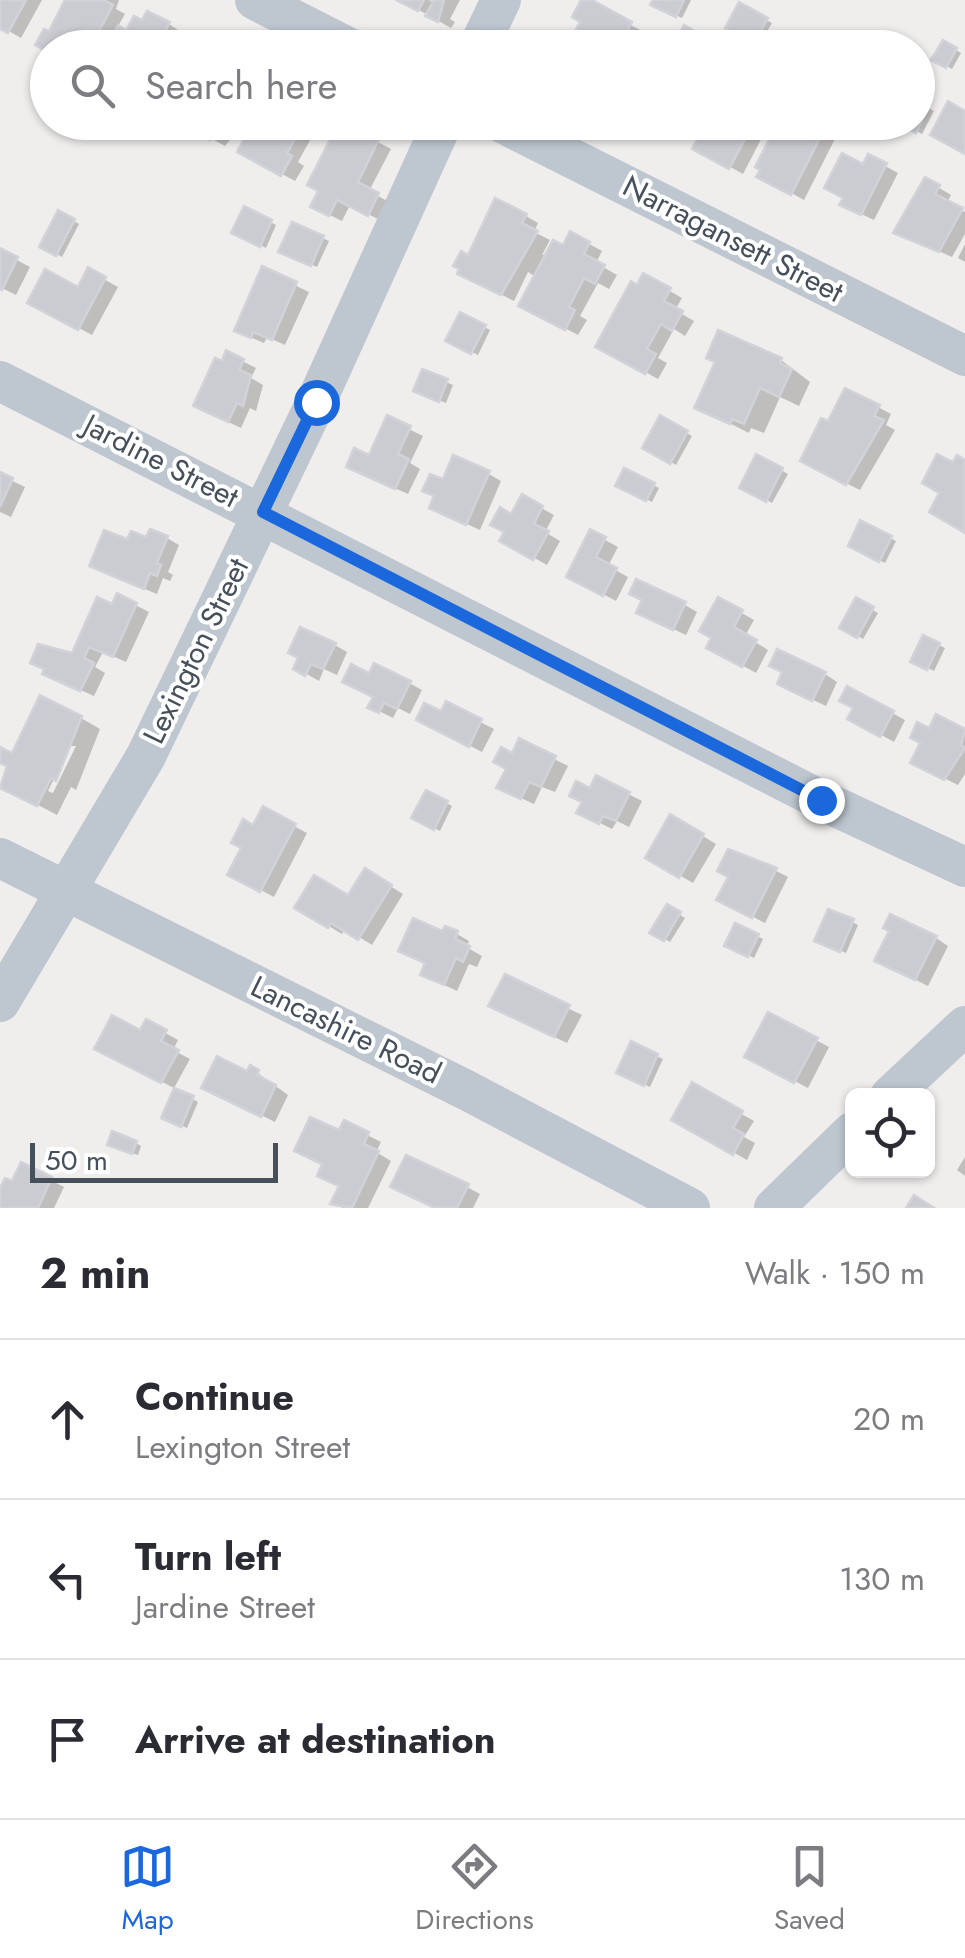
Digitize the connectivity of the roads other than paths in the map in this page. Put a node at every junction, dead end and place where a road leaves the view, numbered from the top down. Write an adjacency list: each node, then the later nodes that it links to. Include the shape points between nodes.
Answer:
1 (255, 0): 3 (street)
2 (501, 0): 4 (street)
3 (314, 30)
4 (487, 30)
5 (435, 140): 9 (street, Lexington Street)
6 (536, 140): 7 (street, Narragansett Street)
7 (965, 356)
8 (0, 381): 9 (street, Jardine Street)
9 (263, 512): 11 (street, Jardine Street, via 821,800); 12 (street, Lexington Street, via 146,756)
10 (0, 858): 12 (street, Lancashire Road)
11 (965, 866)
12 (66, 892): 13 (street, Lexington Street); 17 (street, Lancashire Road)
13 (0, 1002)
14 (965, 1026): 15 (street)
15 (899, 1088)
16 (845, 1139): 18 (street)
17 (690, 1208)
18 (774, 1208)

